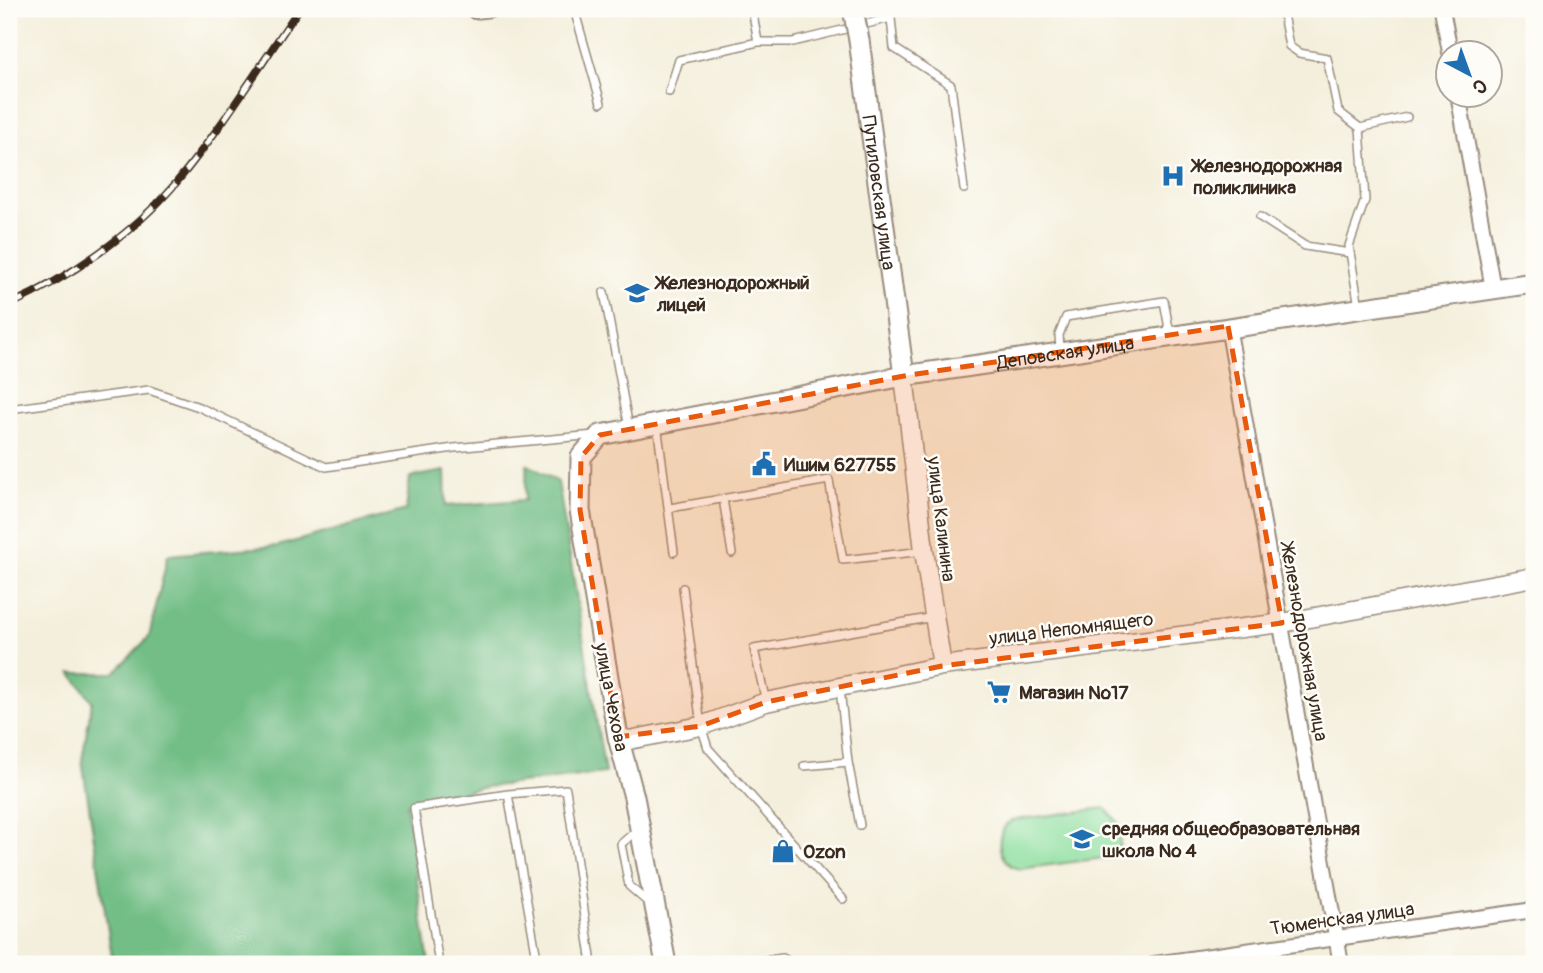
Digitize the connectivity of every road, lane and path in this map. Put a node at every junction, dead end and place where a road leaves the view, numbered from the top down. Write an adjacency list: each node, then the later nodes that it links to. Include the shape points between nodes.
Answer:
1 (574, 9): 11 (lane)
2 (752, 9): 9 (lane)
3 (853, 9): 25 (main road, Путиловская улица, bridge)
4 (891, 9): 7 (lane)
5 (1282, 9): 14 (lane, via 1289,46 1327,58 1338,111)
6 (1442, 9): 8 (street)
7 (891, 18): 9 (lane, via 793,42); 15 (lane, via 894,48 951,85)
8 (1447, 38)
9 (758, 42): 10 (lane, via 679,60)
10 (669, 92)
11 (601, 103)
12 (1461, 108): 19 (street)
13 (1408, 117): 14 (lane)
14 (1360, 128): 17 (lane, via 1364,200)
15 (964, 188)
16 (1260, 217): 17 (lane, via 1305,246)
17 (1350, 253): 21 (lane)
18 (1534, 283): 19 (main road, Деповская улица)
19 (1493, 289): 21 (main road, Деповская улица)
20 (604, 292): 28 (lane)
21 (1359, 307): 22 (main road, Деповская улица)
22 (1228, 326): 23 (main road, Деповская улица); 38 (street, Железнодорожная улица)
23 (1170, 335): 24 (main road, Деповская улица); 24 (lane, via 1164,302 1066,317 1059,335)
24 (1060, 352): 25 (main road, Деповская улица)
25 (904, 376): 27 (main road, Деповская улица); 32 (street, улица Калинина)
26 (9, 409): 29 (lane, via 149,390 199,407 326,467 454,447)
27 (657, 424): 28 (main road, Деповская улица); 31 (lane)
28 (629, 429): 29 (main road, Деповская улица)
29 (600, 435): 43 (main road, улица Чехова, via 581,457 580,510)
30 (723, 499): 31 (lane); 32 (lane, via 829,480 843,560); 34 (lane)
31 (670, 508): 33 (lane)
32 (924, 551): 37 (street, улица Калинина)
33 (674, 552)
34 (732, 553)
35 (1534, 577): 38 (street, улица Непомнящего)
36 (683, 588): 42 (lane)
37 (934, 617): 39 (street, улица Калинина); 41 (lane, via 754,649)
38 (1282, 623): 39 (street, улица Непомнящего); 50 (street, Железнодорожная улица)
39 (942, 666): 40 (street, улица Непомнящего)
40 (839, 688): 41 (street, улица Непомнящего); 44 (lane)
41 (766, 702): 42 (street, улица Непомнящего)
42 (701, 726): 43 (street, улица Непомнящего, via 629,740); 48 (lane, via 708,748)
43 (618, 737): 54 (main road, улица Чехова)
44 (848, 762): 45 (lane); 47 (lane)
45 (804, 766)
46 (508, 794): 51 (lane, via 414,808); 52 (lane); 53 (lane, via 566,789)
47 (860, 825)
48 (843, 899)
49 (1534, 911): 50 (street, Тюменская улица)
50 (1337, 939): 57 (street, Тюменская улица); 58 (street, Железнодорожная улица)
51 (439, 964)
52 (538, 964)
53 (592, 964)
54 (666, 964)
55 (741, 964): 56 (lane, via 783,958)
56 (793, 964)
57 (1155, 964)
58 (1341, 964)

